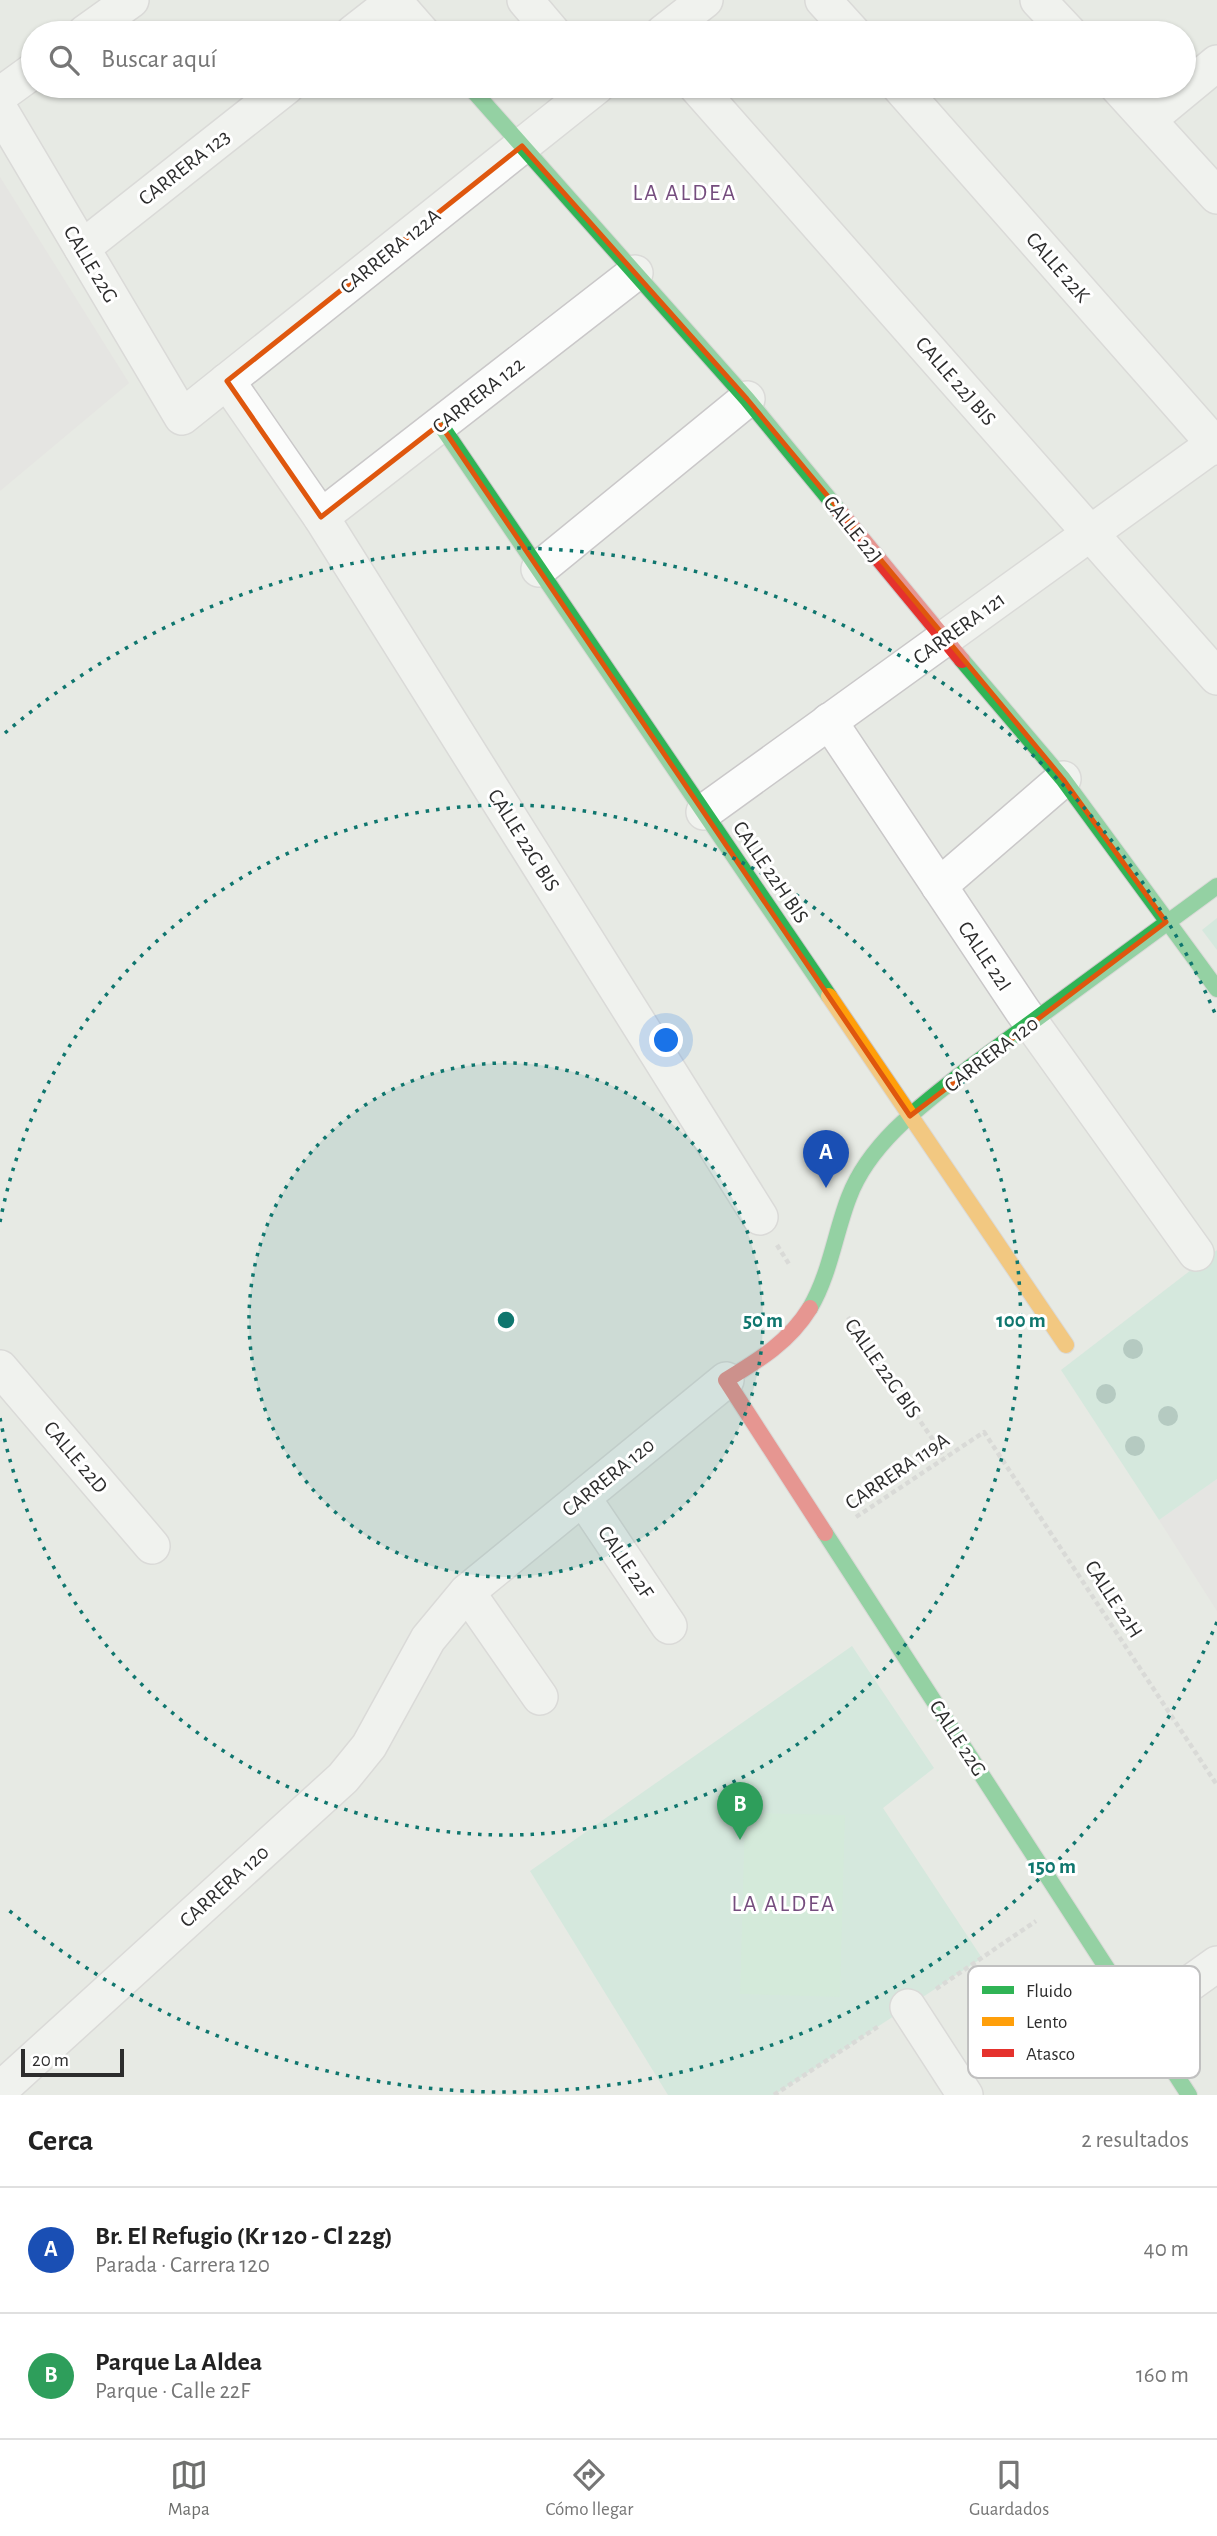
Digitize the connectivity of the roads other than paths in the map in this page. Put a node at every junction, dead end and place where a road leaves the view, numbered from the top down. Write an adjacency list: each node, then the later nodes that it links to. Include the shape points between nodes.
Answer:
1 (131, 0): 7 (street)
2 (524, 0): 10 (street)
3 (705, 0): 11 (street)
4 (823, 0): 12 (street)
5 (1038, 0): 13 (street)
6 (394, 1): 8 (street); 9 (street)
7 (102, 21)
8 (368, 21)
9 (412, 21)
10 (542, 21)
11 (678, 21)
12 (842, 21)
13 (1058, 21)
14 (1217, 63): 16 (street)
15 (21, 80): 17 (street)
16 (1196, 80)
17 (0, 95)
18 (272, 98): 29 (street, CARRERA 123)
19 (480, 98): 27 (street, CALLE 22J)
20 (582, 98): 27 (street, CARRERA 122A)
21 (707, 98): 37 (street, CALLE 22J BIS)
22 (910, 98): 35 (street, CALLE 22K)
23 (1128, 98): 26 (street)
24 (1175, 98): 26 (street)
25 (0, 110): 29 (street, CALLE 22G)
26 (1148, 120): 28 (street)
27 (522, 146): 30 (street, CALLE 22J); 31 (street, CARRERA 122A)
28 (1217, 196)
29 (82, 248): 33 (street, CALLE 22G)
30 (635, 273): 32 (street, CALLE 22J); 34 (street, CARRERA 122)
31 (227, 381): 33 (street, CARRERA 122A); 36 (street, CALLE 22G BIS)
32 (747, 399): 38 (street); 39 (street, CALLE 22J)
33 (182, 417)
34 (440, 424): 36 (street, CARRERA 122); 38 (street, CALLE 22H BIS)
35 (1216, 446): 37 (street, CARRERA 121)
36 (321, 517): 50 (street, CALLE 22G BIS)
37 (1091, 534): 39 (street, CARRERA 121); 40 (street, CALLE 22J BIS)
38 (539, 569): 43 (street, CALLE 22H BIS)
39 (944, 639): 41 (street, CARRERA 121); 42 (street, CALLE 22J)
40 (1217, 677)
41 (829, 721): 43 (street, CARRERA 121); 44 (street, CALLE 22I)
42 (1063, 779): 44 (street); 46 (street, CALLE 22J)
43 (704, 812): 49 (street, CALLE 22H BIS)
44 (939, 886): 48 (street, CALLE 22I)
45 (1217, 886): 46 (street, CARRERA 120)
46 (1166, 922): 47 (street, CALLE 22J); 48 (street, CARRERA 120)
47 (1217, 989)
48 (1031, 1023): 49 (street, CARRERA 120); 51 (street, CALLE 22I)
49 (910, 1116): 52 (street, CALLE 22H BIS); 54 (street, CARRERA 120, via 873,1155 852,1189 814,1303 801,1324 777,1349)
50 (760, 1217)
51 (1196, 1254)
52 (1066, 1345)
53 (0, 1368): 56 (street, CALLE 22D)
54 (726, 1380): 55 (street, CARRERA 120); 61 (street, CALLE 22G)
55 (583, 1498): 57 (street, CARRERA 120); 58 (street, CALLE 22F)
56 (152, 1546)
57 (467, 1592): 59 (street); 65 (street, CARRERA 120, via 428,1639 369,1746 343,1778)
58 (669, 1626)
59 (540, 1697)
60 (1217, 1964): 62 (street)
61 (1105, 1966)
62 (1200, 1976)
63 (908, 2007): 66 (street)
64 (1178, 2078): 67 (street, CALLE 22G)
65 (0, 2090)
66 (965, 2095)
67 (1189, 2095)

